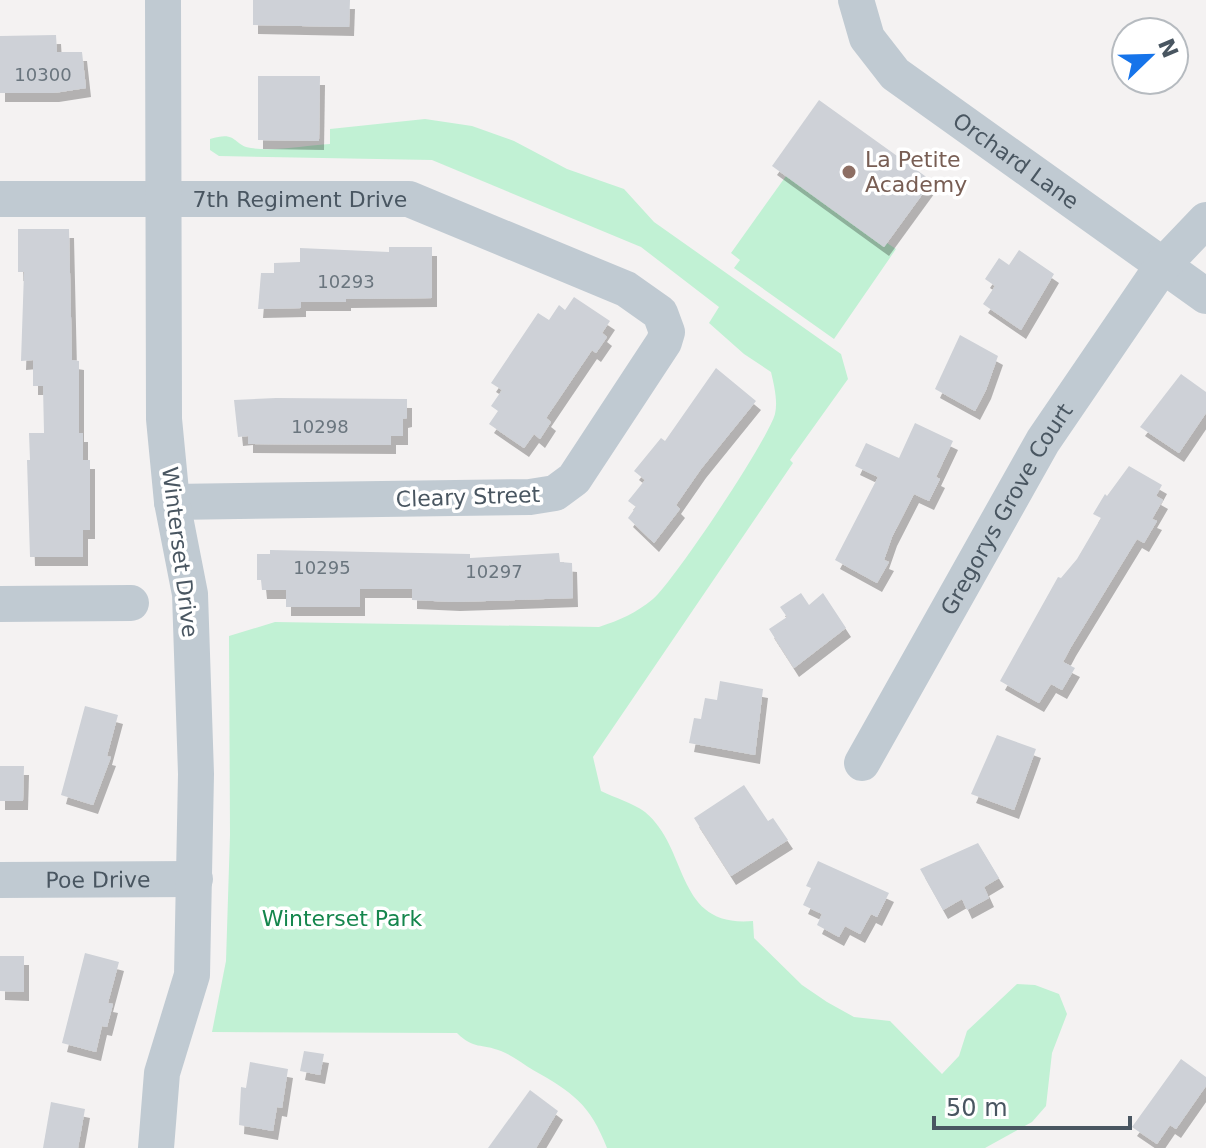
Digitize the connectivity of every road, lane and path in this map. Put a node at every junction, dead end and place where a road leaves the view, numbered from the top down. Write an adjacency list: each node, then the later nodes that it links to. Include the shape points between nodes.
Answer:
1 (163, 0): 4 (street, Winterset Drive)
2 (856, 0): 6 (street, Orchard Lane, via 867,38 895,74)
3 (0, 199): 4 (street, 7th Regiment Drive)
4 (164, 199): 8 (street, 7th Regiment Drive, via 409,199 626,289); 9 (street, Winterset Drive, via 164,419)
5 (1206, 220): 6 (street, Gregorys Grove Court)
6 (1163, 265): 7 (street, Orchard Lane); 12 (street, Gregorys Grove Court, via 1043,441)
7 (1206, 296)
8 (665, 322): 9 (street, Cleary Street, via 664,342 574,479 555,493)
9 (172, 502): 13 (street, Winterset Drive, via 190,594)
10 (131, 603): 11 (street)
11 (0, 604)
12 (862, 763)
13 (195, 879): 14 (street, Poe Drive); 15 (street, Winterset Drive, via 192,975 162,1073)
14 (0, 880)
15 (156, 1148)

